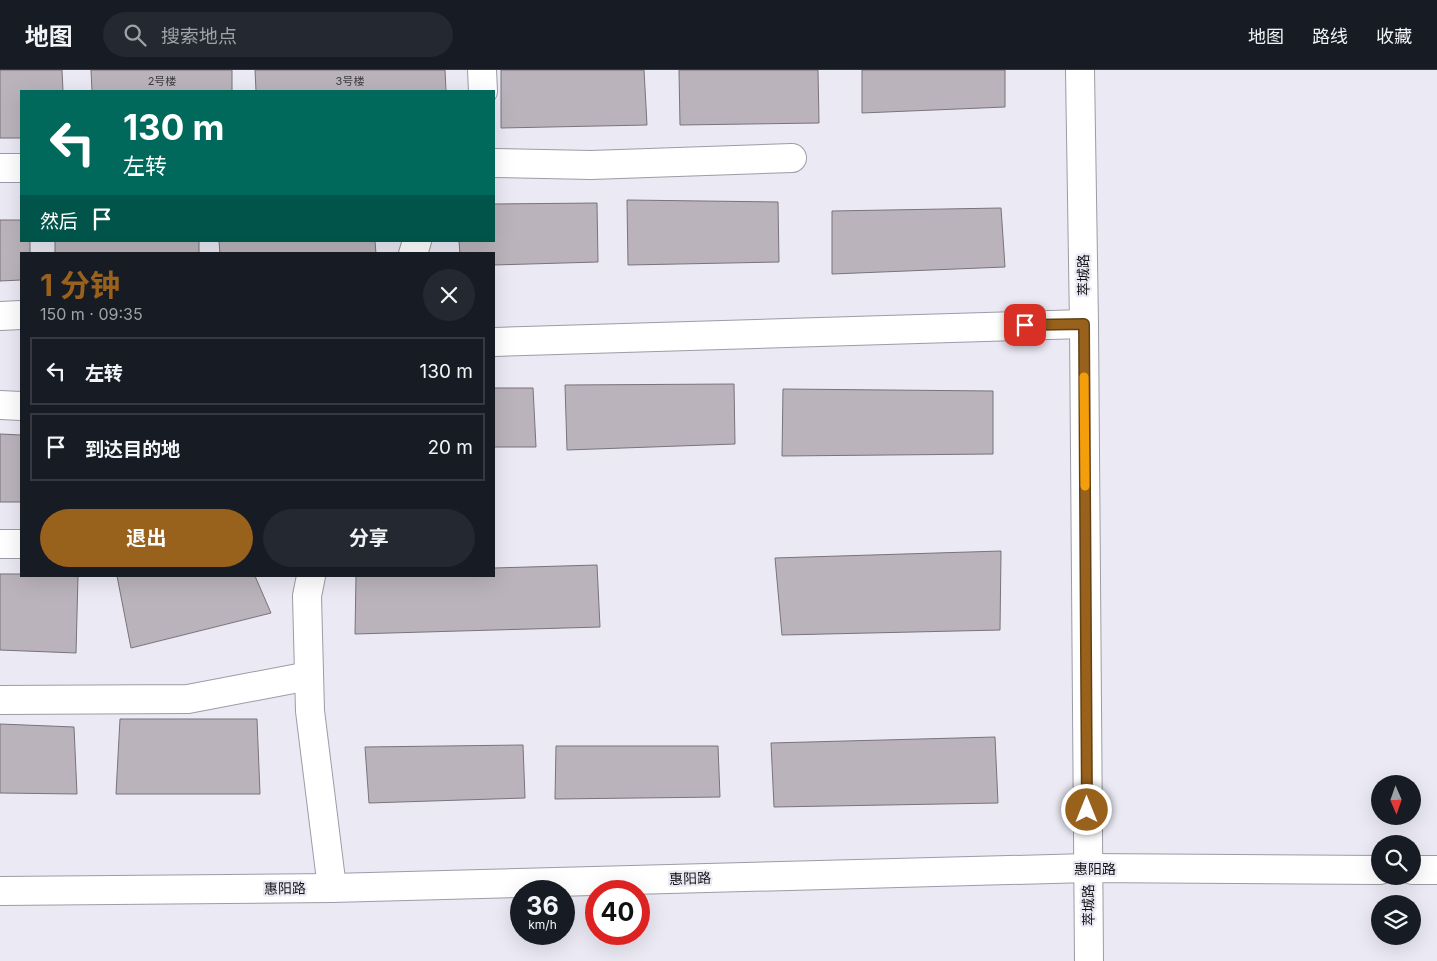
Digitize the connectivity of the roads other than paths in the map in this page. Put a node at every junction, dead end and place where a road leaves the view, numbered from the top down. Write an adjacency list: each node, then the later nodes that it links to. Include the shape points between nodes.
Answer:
1 (482, 70): 3 (street)
2 (1080, 70): 10 (street, 萃城路)
3 (483, 90)
4 (792, 158): 5 (street, via 591,165)
5 (495, 163)
6 (0, 168): 7 (street)
7 (20, 168)
8 (20, 315): 9 (street)
9 (0, 316)
10 (1084, 324): 11 (street); 19 (street, 萃城路)
11 (495, 342)
12 (0, 405): 13 (street)
13 (20, 406)
14 (0, 544): 15 (street)
15 (20, 544)
16 (311, 577): 17 (street, via 307,596)
17 (309, 676): 18 (street, via 188,699); 23 (street, via 310,711)
18 (0, 700)
19 (1088, 868): 20 (street, 惠阳路); 23 (street, 惠阳路); 25 (street, 萃城路)
20 (1371, 870)
21 (1421, 870): 22 (street)
22 (1437, 870)
23 (332, 888): 24 (street, 惠阳路)
24 (0, 891)
25 (1089, 961)

